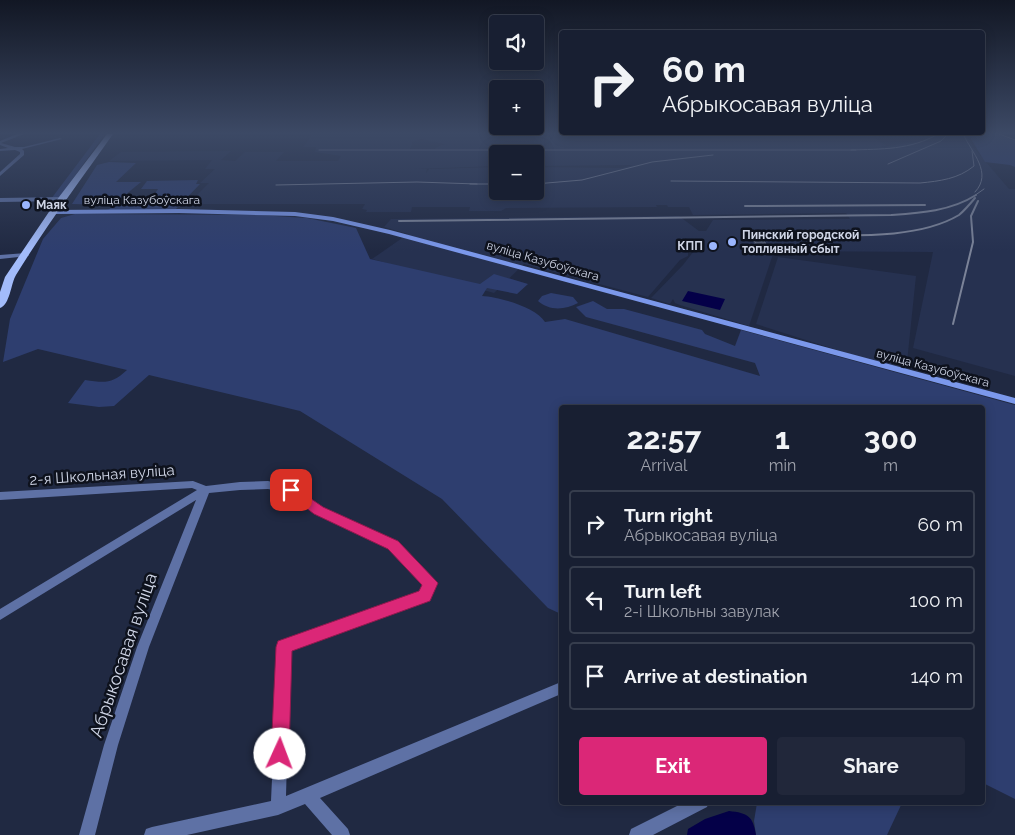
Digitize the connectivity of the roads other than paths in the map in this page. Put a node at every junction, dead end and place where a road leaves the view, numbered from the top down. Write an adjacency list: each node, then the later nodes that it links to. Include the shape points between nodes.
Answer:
1 (81, 173): 2 (main road)
2 (62, 199): 3 (street); 4 (main road)
3 (0, 200)
4 (54, 212): 5 (main road); 8 (street, вуліца Казубоўскага, via 266,213 333,219 400,234)
5 (26, 255): 6 (street); 7 (main road, via 10,277)
6 (0, 258)
7 (0, 305)
8 (1015, 401)
9 (205, 490): 10 (street, 2-я Школьная вуліца, via 193,484); 11 (street); 15 (street, 2-я Школьная вуліца, via 268,485 291,490 319,511 393,545 430,583 424,596 284,647); 16 (street, Абрыкосавая вуліца, via 143,647)
10 (0, 496)
11 (0, 615)
12 (559, 689): 13 (street)
13 (308, 796): 15 (street); 18 (street)
14 (696, 805): 19 (street)
15 (278, 807): 17 (street)
16 (87, 835)
17 (152, 835)
18 (342, 835)
19 (636, 835)

